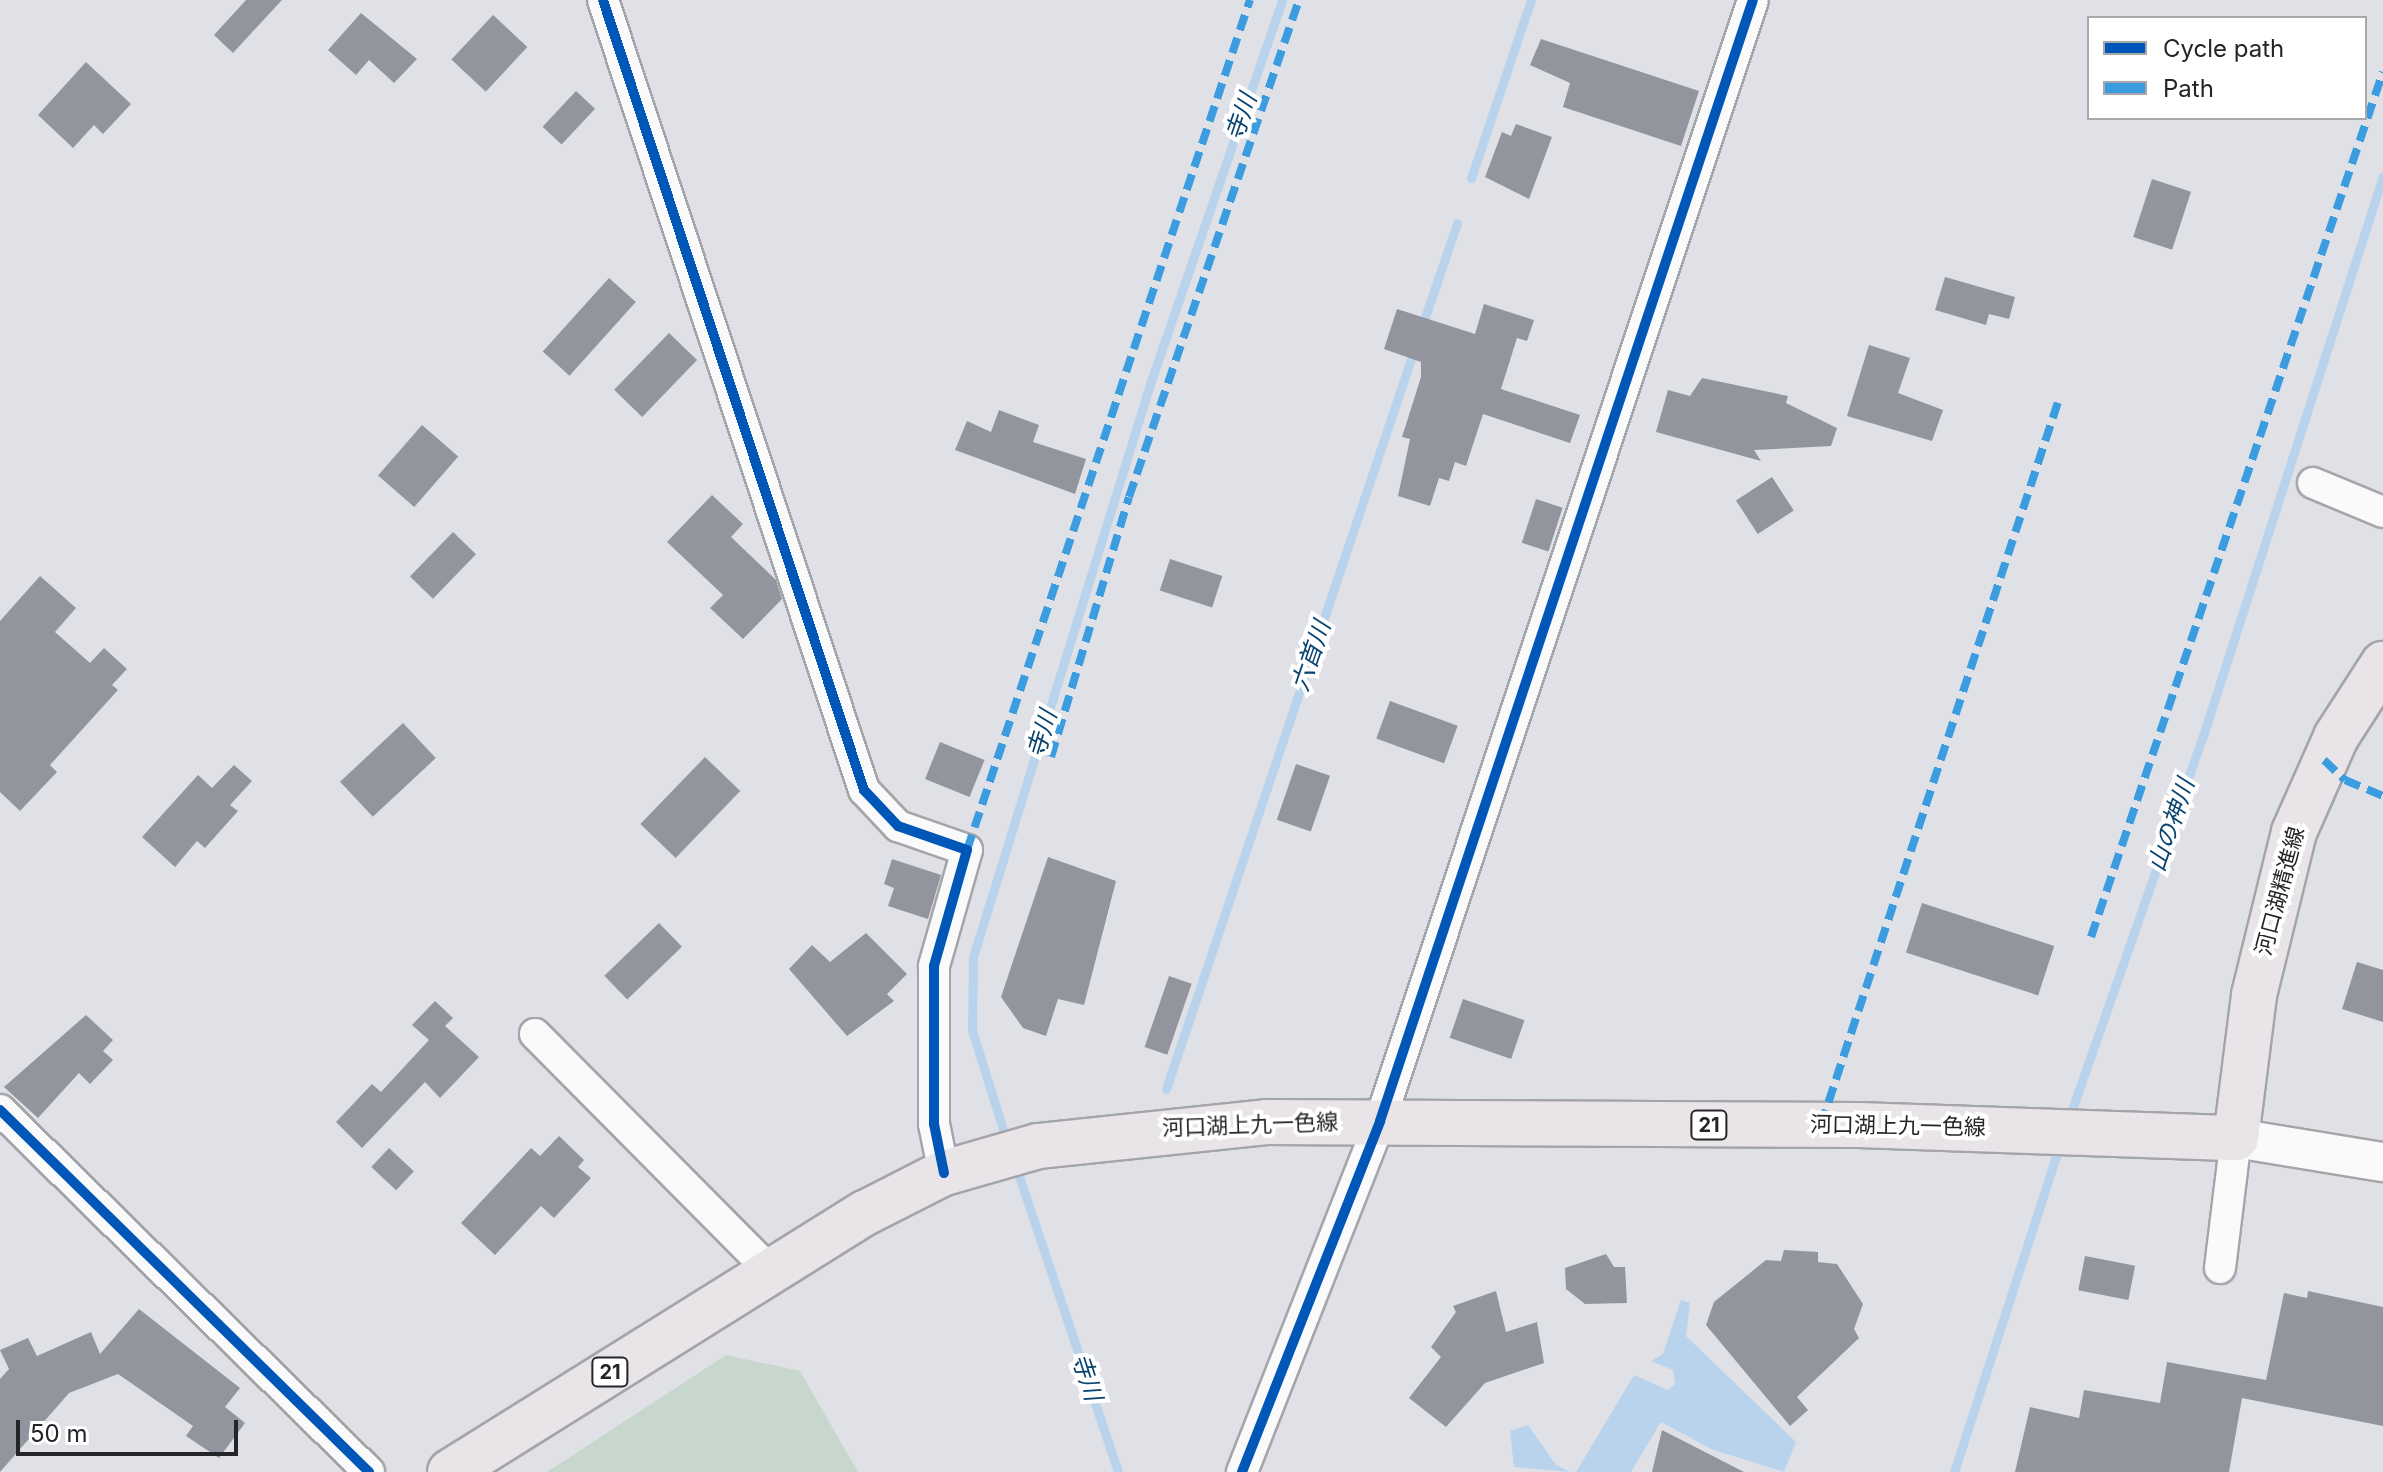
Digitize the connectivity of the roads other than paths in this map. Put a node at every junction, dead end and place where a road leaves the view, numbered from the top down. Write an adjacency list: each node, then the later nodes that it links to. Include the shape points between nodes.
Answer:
1 (603, 0): 11 (street, via 864,790 898,826 967,850 934,966 934,1124)
2 (1753, 0): 8 (street)
3 (2313, 483): 4 (street)
4 (2383, 512)
5 (2383, 664): 9 (main road, 河口湖精進線, via 2336,737 2294,832 2254,995)
6 (535, 1034): 13 (street)
7 (0, 1110): 14 (street)
8 (1380, 1121): 9 (main road, 河口湖上九一色線 / 21, via 2038,1129); 11 (main road, 河口湖上九一色線 / 21, via 1158,1129 1026,1150); 16 (street)
9 (2236, 1138): 10 (street); 12 (street)
10 (2383, 1162)
11 (956, 1170): 13 (main road, 河口湖上九一色線 / 21)
12 (2220, 1268)
13 (769, 1270): 15 (main road, 河口湖上九一色線 / 21)
14 (369, 1472)
15 (450, 1472)
16 (1242, 1472)

